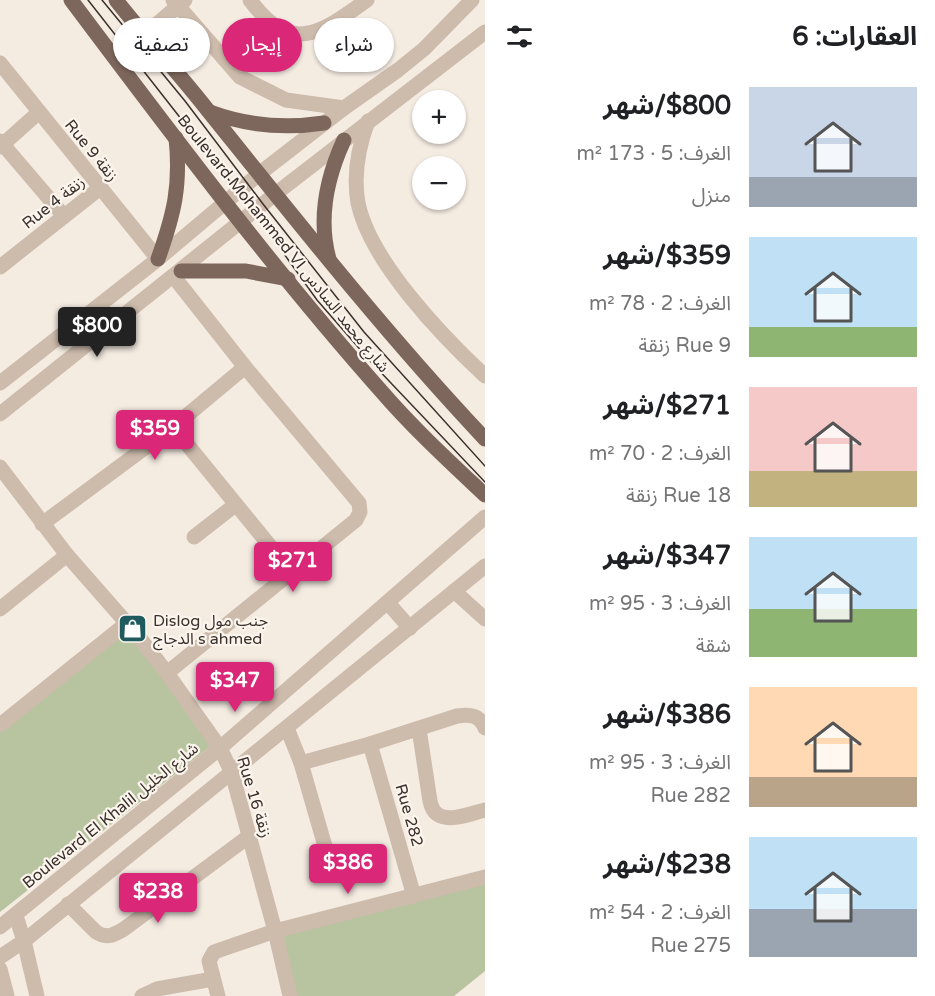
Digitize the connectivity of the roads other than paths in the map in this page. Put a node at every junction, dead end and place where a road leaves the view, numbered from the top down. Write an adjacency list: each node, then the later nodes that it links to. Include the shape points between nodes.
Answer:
1 (70, 0): 17 (main road, Boulevard Mohammed VI شارع محمد السادس)
2 (116, 0): 7 (main road, Boulevard Mohammed VI شارع محمد السادس)
3 (367, 0): 6 (street, via 324,28 301,34 274,27)
4 (472, 0): 12 (street, via 416,56)
5 (179, 2): 8 (street); 12 (street, via 240,77 286,100)
6 (258, 3)
7 (130, 18)
8 (163, 18)
9 (485, 32): 15 (street)
10 (0, 63): 14 (street, Rue 9 زنقة)
11 (175, 72): 13 (main road, Boulevard Mohammed VI شارع محمد السادس)
12 (344, 108): 16 (street)
13 (209, 111): 16 (main road, via 266,126); 20 (main road, Boulevard Mohammed VI شارع محمد السادس)
14 (38, 113): 19 (street); 21 (street, Rue 9 زنقة)
15 (368, 122): 18 (street); 32 (street, via 356,170 358,203 369,235 416,303)
16 (324, 123): 20 (street)
17 (176, 138): 23 (main road, Boulevard Mohammed VI شارع محمد السادس); 26 (main road, via 176,200)
18 (344, 140): 22 (street); 27 (main road, via 331,174 324,210 325,245)
19 (1, 144): 24 (street)
20 (259, 174): 22 (main road, Boulevard Mohammed VI شارع محمد السادس); 23 (street)
21 (100, 188): 24 (street, Rue 4 زنقة); 26 (street, Rue 9 زنقة)
22 (274, 195): 25 (street); 27 (main road, Boulevard Mohammed VI شارع محمد السادس)
23 (224, 202): 25 (main road, Boulevard Mohammed VI شارع محمد السادس); 26 (street)
24 (64, 216): 28 (street, Rue 4 زنقة)
25 (241, 222): 29 (street); 30 (main road, Boulevard Mohammed VI شارع محمد السادس)
26 (158, 259): 33 (street)
27 (330, 262): 36 (main road, Boulevard Mohammed VI شارع محمد السادس, via 416,365)
28 (0, 267)
29 (178, 274): 30 (main road, via 224,270); 31 (street); 34 (street)
30 (288, 279): 38 (main road, Boulevard Mohammed VI شارع محمد السادس, via 384,394)
31 (245, 367): 35 (street); 45 (street, via 360,508 356,520)
32 (485, 376)
33 (0, 383)
34 (0, 414)
35 (173, 427): 39 (street); 41 (street)
36 (485, 439)
37 (0, 466): 41 (street, Rue 16 زنقة)
38 (485, 495)
39 (235, 505): 42 (street); 45 (street)
40 (485, 517): 47 (street, Boulevard El Khalil شارع الخليل)
41 (42, 524): 43 (street, Rue 16 زنقة)
42 (194, 537)
43 (67, 555): 48 (street); 50 (street, Rue 16 زنقة)
44 (485, 566): 46 (street)
45 (292, 573): 52 (street)
46 (454, 591): 49 (street); 51 (street)
47 (388, 603): 51 (street); 58 (street, Boulevard El Khalil شارع الخليل)
48 (0, 609)
49 (485, 619)
50 (127, 623): 52 (street, Rue 16 زنقة); 53 (street)
51 (410, 628): 54 (street)
52 (167, 673): 58 (street, Rue 16 زنقة)
53 (0, 725)
54 (287, 728): 59 (street); 60 (street)
55 (485, 728): 56 (street, via 482,720 467,714)
56 (419, 729): 57 (street); 61 (street, via 434,812 456,817)
57 (370, 744): 59 (street); 65 (street, Rue 282)
58 (220, 748): 60 (street, Rue 16 زنقة); 67 (street, Boulevard El Khalil شارع الخليل)
59 (301, 763): 63 (street)
60 (232, 773): 62 (street, Rue 16 زنقة); 66 (street)
61 (485, 810)
62 (248, 837): 66 (street, via 112,936 96,932); 69 (street, Rue 16 زنقة)
63 (333, 874)
64 (485, 877): 65 (street)
65 (414, 896): 69 (street)
66 (68, 904): 70 (street)
67 (16, 916): 68 (street, Boulevard El Khalil شارع الخليل); 70 (street)
68 (0, 927)
69 (275, 931): 73 (street, via 214,952 209,958); 78 (street, Rue 16 زنقة)
70 (24, 941): 71 (street); 75 (street)
71 (0, 957)
72 (0, 969): 74 (street)
73 (213, 979): 76 (street, via 157,989); 77 (street)
74 (7, 996)
75 (38, 996)
76 (142, 996)
77 (218, 996)
78 (290, 996)

